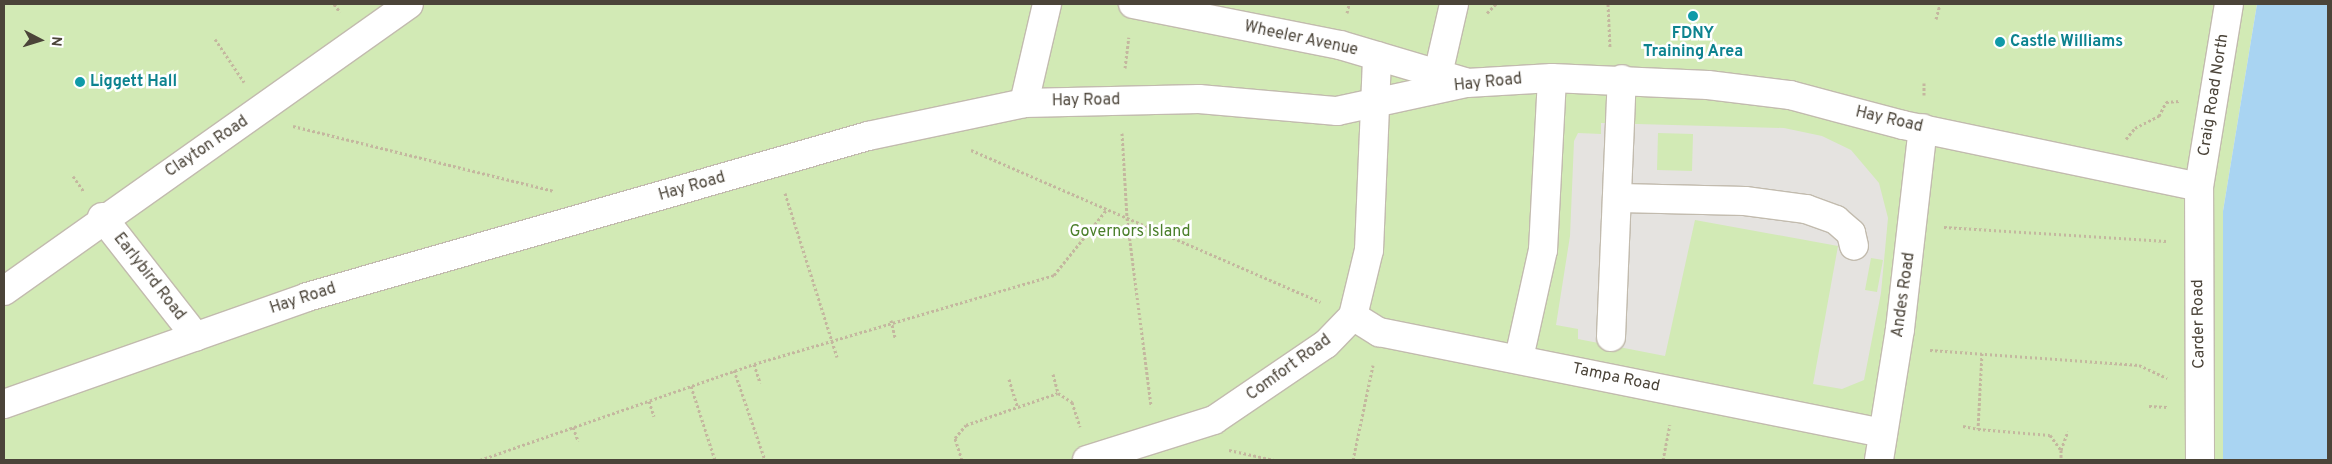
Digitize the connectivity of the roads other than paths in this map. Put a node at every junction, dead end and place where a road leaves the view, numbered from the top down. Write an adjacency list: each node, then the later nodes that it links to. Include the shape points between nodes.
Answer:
1 (409, 4): 16 (street, Clayton Road, via 258,113)
2 (1047, 4): 11 (street)
3 (1134, 4): 6 (street, Wheeler Avenue)
4 (1454, 4): 7 (street)
5 (2229, 4): 14 (street, Craig Road North)
6 (1377, 56): 7 (street, Wheeler Avenue); 12 (street)
7 (1438, 74): 10 (street, Wheeler Avenue)
8 (1552, 78): 9 (street, Hay Road); 10 (street, Hay Road); 22 (street, via 1543,250)
9 (1617, 79): 13 (street, Hay Road, via 1790,96); 15 (street, via 1622,123)
10 (1467, 83): 12 (street, Hay Road)
11 (1024, 102): 12 (street, Hay Road, via 1198,99 1337,112); 20 (street, Hay Road, via 868,136 307,297)
12 (1376, 104): 19 (street, via 1369,250)
13 (1923, 128): 14 (street, Hay Road); 24 (street, Andes Road, via 1897,348)
14 (2199, 187): 27 (street, Carder Road)
15 (1620, 198): 17 (street, via 1745,201 1806,209 1836,220 1850,233); 21 (street)
16 (102, 217): 18 (street, Clayton Road); 20 (street, Earlybird Road)
17 (1854, 246)
18 (4, 291)
19 (1353, 316): 22 (street, Tampa Road, via 1379,332); 25 (street, Comfort Road, via 1326,344 1262,391 1214,420)
20 (196, 337): 23 (street, Hay Road)
21 (1611, 337)
22 (1520, 358): 24 (street, Tampa Road)
23 (4, 404)
24 (1883, 433): 26 (street, Andes Road)
25 (1088, 460)
26 (1879, 460)
27 (2200, 460)

